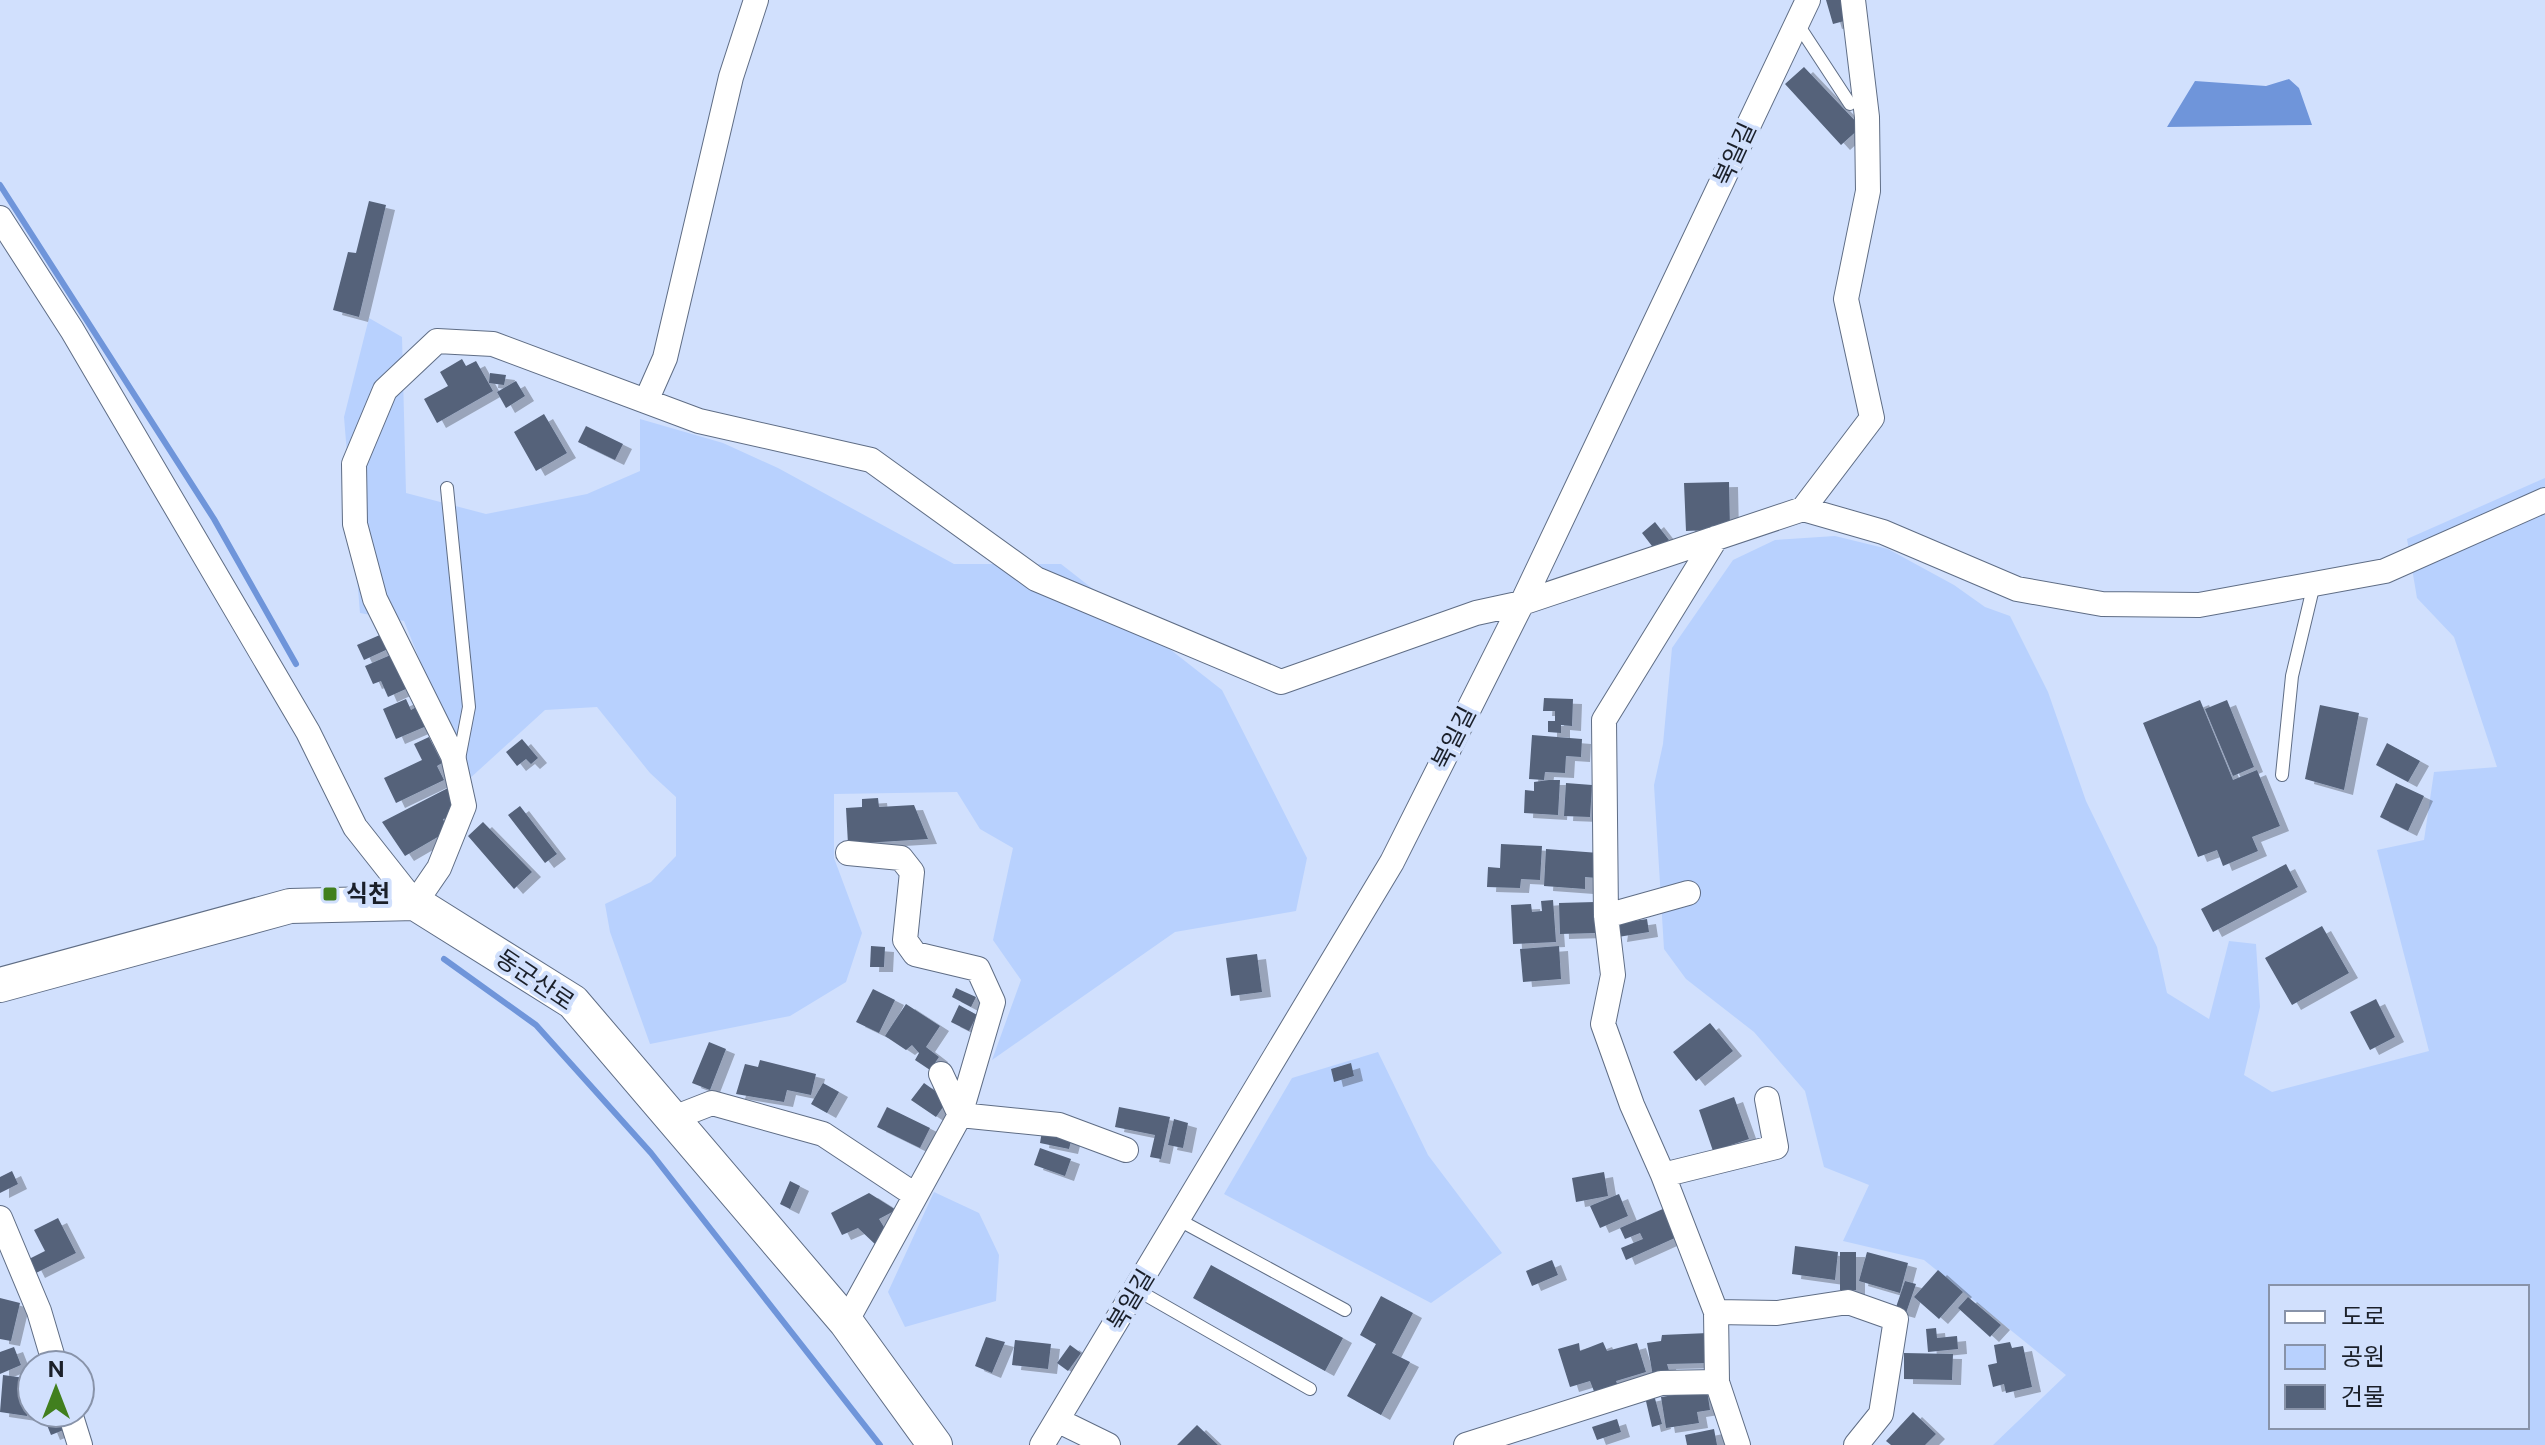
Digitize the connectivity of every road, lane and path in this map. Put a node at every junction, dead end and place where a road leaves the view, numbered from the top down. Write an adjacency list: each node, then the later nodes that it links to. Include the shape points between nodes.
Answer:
1 (756, 0): 7 (street, via 731,77 665,358)
2 (1808, 0): 4 (street, 북일길)
3 (1853, 0): 10 (street, via 1867,117 1868,191 1846,299 1872,418)
4 (1797, 23): 5 (lane); 13 (street, 북일길)
5 (1850, 104)
6 (0, 218): 18 (street, via 72,330 308,732 355,827)
7 (646, 401): 13 (street, via 699,421 871,460 1036,579 1281,682 1476,613); 14 (street, via 493,344 437,341 385,390 354,464 355,524 375,599 453,756)
8 (447, 488): 14 (lane, via 469,707)
9 (2545, 500): 12 (street, via 2385,571)
10 (1803, 509): 11 (street); 12 (street, via 1883,532 2017,589 2102,604 2199,605)
11 (1716, 538): 13 (street); 19 (street, via 1604,720)
12 (2314, 584): 15 (lane, via 2292,676)
13 (1522, 603): 29 (street, 북일길, via 1392,862)
14 (457, 774): 18 (street, via 464,806 439,868)
15 (2282, 775)
16 (848, 853): 23 (street, via 901,858 912,872 905,940 915,954 978,969 993,1002)
17 (1688, 893): 19 (street)
18 (415, 903): 20 (street, via 290,906); 24 (street, 동군산로, via 573,1002)
19 (1606, 916): 26 (street, via 1613,975 1603,1024)
20 (0, 985)
21 (941, 1074): 23 (street)
22 (1767, 1099): 26 (street, via 1776,1147)
23 (960, 1115): 25 (street, via 1059,1125); 27 (street)
24 (671, 1119): 27 (street, via 712,1103 823,1134); 33 (street, 동군산로)
25 (1126, 1150)
26 (1663, 1175): 32 (street)
27 (915, 1195): 33 (street)
28 (0, 1218): 34 (street)
29 (1179, 1220): 30 (street, 북일길); 31 (lane)
30 (1137, 1290): 36 (lane); 37 (street, 북일길)
31 (1345, 1310)
32 (1716, 1312): 35 (street); 43 (street, via 1777,1313 1848,1302 1896,1319 1881,1414)
33 (846, 1322): 38 (street, 동군산로)
34 (50, 1349)
35 (1717, 1382): 41 (street, via 1661,1383); 42 (street)
36 (1310, 1389)
37 (1059, 1421): 39 (street, 북일길); 40 (street)
38 (935, 1445)
39 (1042, 1445)
40 (1108, 1445)
41 (1466, 1445)
42 (1738, 1445)
43 (1856, 1445)

